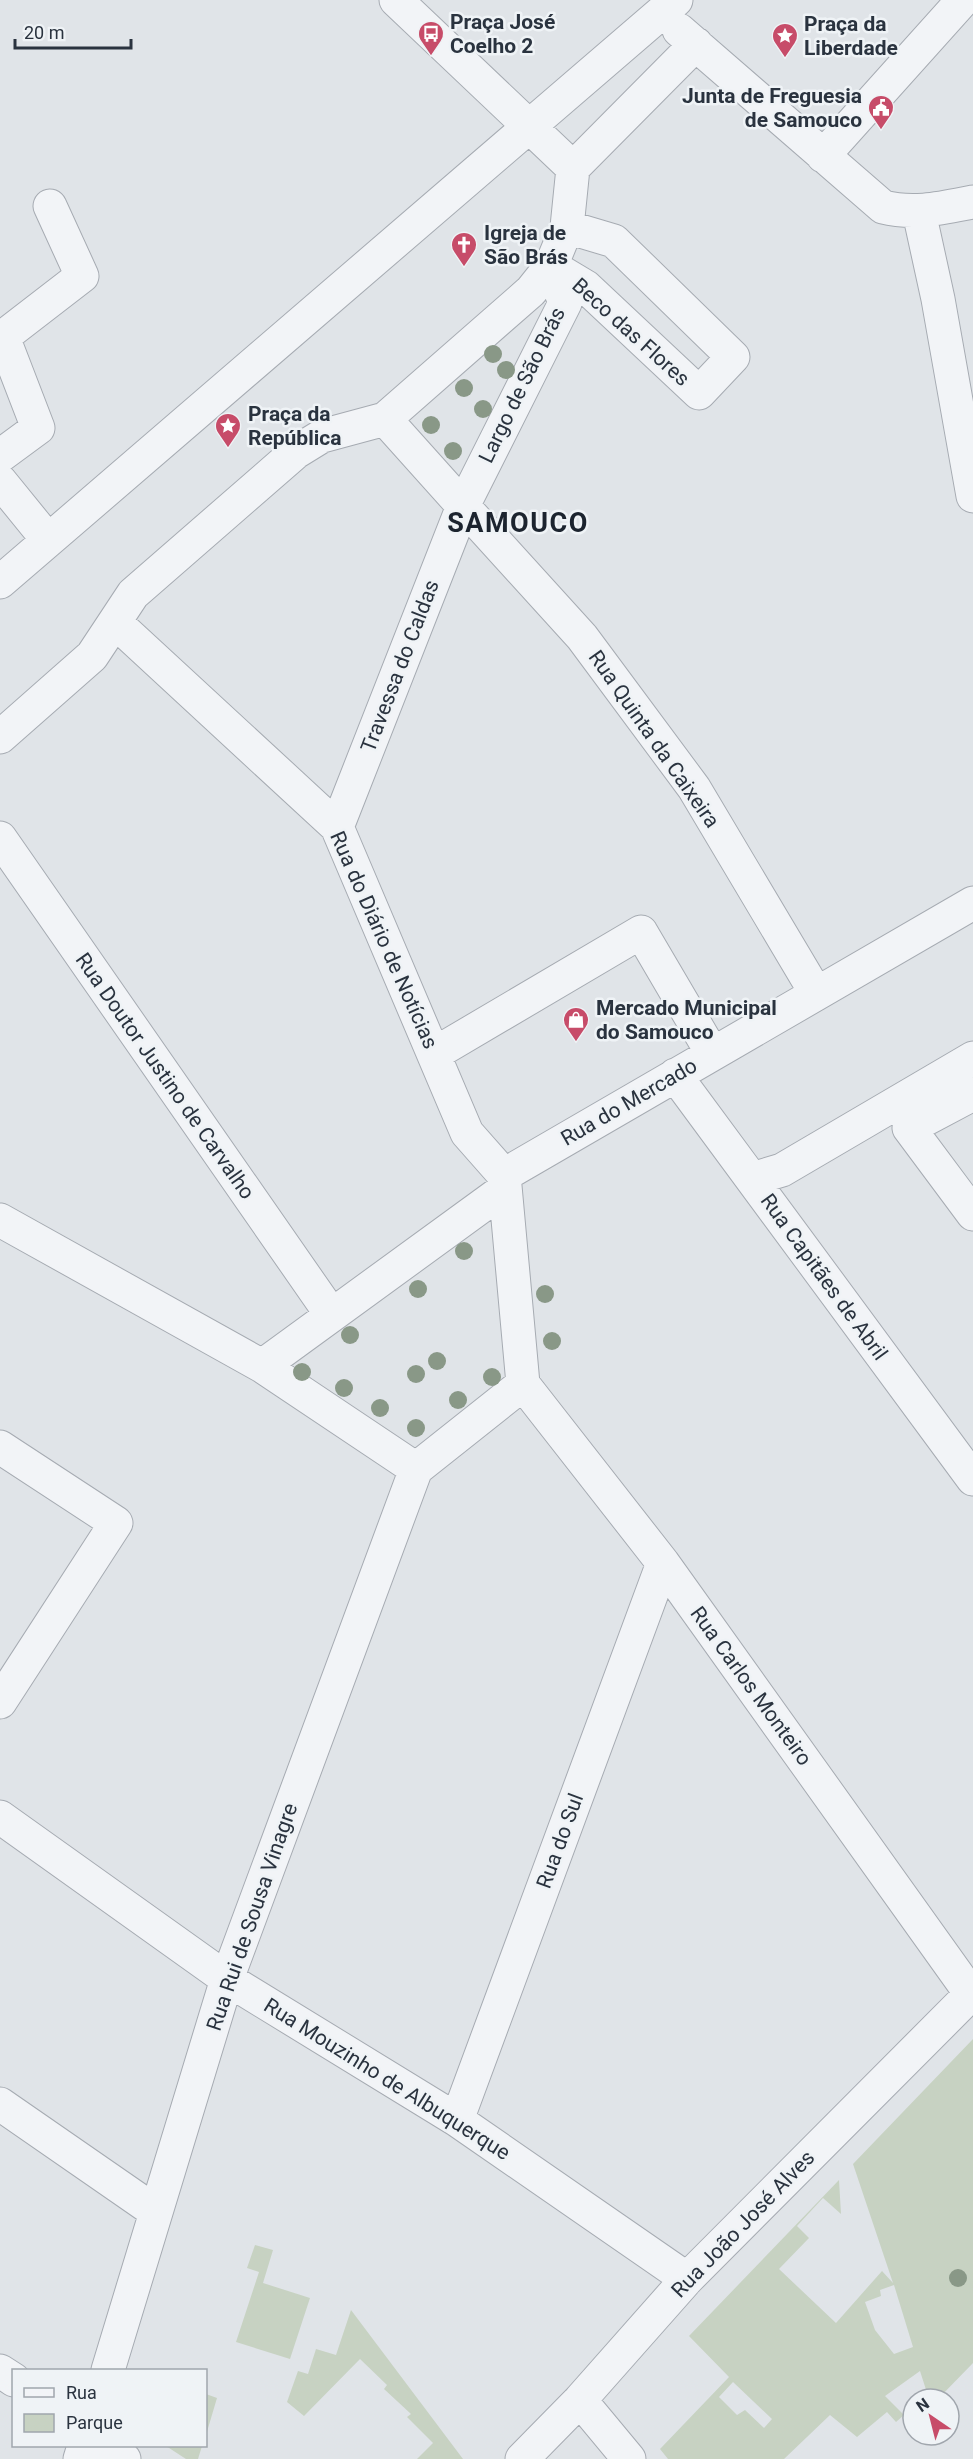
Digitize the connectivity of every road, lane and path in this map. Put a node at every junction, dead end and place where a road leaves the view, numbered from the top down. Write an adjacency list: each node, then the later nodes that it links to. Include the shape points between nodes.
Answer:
1 (396, 0): 5 (street)
2 (963, 0): 6 (street)
3 (660, 4): 4 (street); 5 (street)
4 (696, 44): 6 (street); 7 (street)
5 (529, 126): 7 (street); 18 (street)
6 (823, 156): 10 (street, via 883,207)
7 (573, 168): 11 (street)
8 (973, 202): 10 (street)
9 (50, 206): 14 (street, via 82,276 3,337 38,428)
10 (919, 212): 16 (street)
11 (567, 227): 12 (street); 12 (street, Beco das Flores, via 614,241 733,357 699,393 586,287)
12 (551, 266): 13 (street, Largo de São Brás, via 531,291); 17 (street, Largo de São Brás, via 565,303)
13 (385, 419): 17 (street); 20 (street, via 322,436 296,452 132,594)
14 (0, 456)
15 (0, 481): 18 (street)
16 (973, 496)
17 (463, 506): 22 (street, Travessa do Caldas); 25 (street, Rua Quinta da Caixeira, via 582,637 694,788)
18 (48, 540): 19 (street)
19 (0, 582)
20 (115, 622): 21 (street, via 92,656); 22 (street, Rua do Diário de Notícias)
21 (0, 737)
22 (337, 827): 27 (street, Rua do Diário de Notícias)
23 (0, 838): 35 (street, Rua Doutor Justino de Carvalho)
24 (973, 903): 25 (street, Rua do Mercado)
25 (816, 993): 26 (street, Rua do Mercado)
26 (712, 1053): 27 (street, via 641,932); 29 (street, Rua do Mercado)
27 (434, 1054): 32 (street, Rua do Diário de Notícias, via 467,1133)
28 (973, 1058): 31 (street, via 782,1170)
29 (675, 1075): 31 (street, Rua Capitães de Abril); 32 (street, Rua do Mercado)
30 (973, 1094): 33 (street, via 909,1128)
31 (752, 1179): 40 (street, Rua Capitães de Abril)
32 (505, 1182): 35 (street, Rua do Mercado); 37 (street)
33 (973, 1214)
34 (0, 1220): 36 (street)
35 (331, 1314): 36 (street, Rua do Mercado)
36 (262, 1366): 39 (street)
37 (523, 1384): 39 (street); 41 (street, Rua Carlos Monteiro)
38 (0, 1447): 42 (street, via 116,1523)
39 (416, 1469): 44 (street, Rua Rui de Sousa Vinagre)
40 (973, 1479)
41 (663, 1563): 45 (street, Rua Carlos Monteiro); 47 (street, Rua do Sul)
42 (0, 1702)
43 (0, 1817): 44 (street, Rua Mouzinho de Albuquerque)
44 (227, 1979): 47 (street, Rua Mouzinho de Albuquerque); 48 (street, Rua Rui de Sousa Vinagre)
45 (971, 1994): 49 (street, Rua João José Alves)
46 (0, 2104): 48 (street)
47 (457, 2120): 49 (street, Rua Mouzinho de Albuquerque)
48 (156, 2212): 50 (street, Rua Rui de Sousa Vinagre)
49 (687, 2279): 51 (street, Rua João José Alves)
50 (108, 2369)
51 (580, 2400): 54 (street, Rua João José Alves); 55 (street)
52 (107, 2447): 53 (street)
53 (124, 2459)
54 (522, 2459)
55 (629, 2459)

